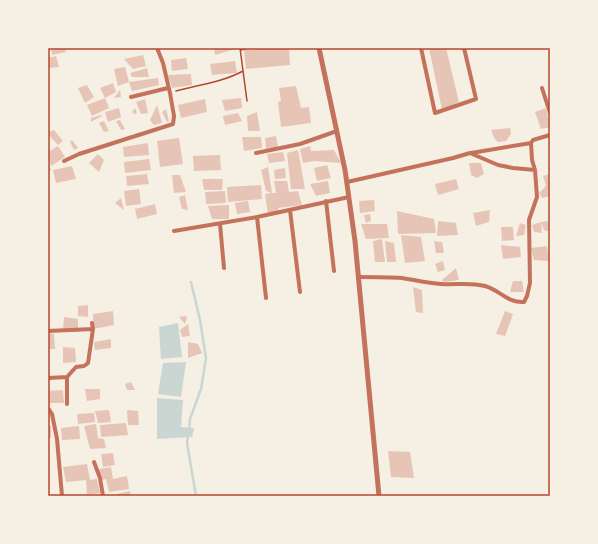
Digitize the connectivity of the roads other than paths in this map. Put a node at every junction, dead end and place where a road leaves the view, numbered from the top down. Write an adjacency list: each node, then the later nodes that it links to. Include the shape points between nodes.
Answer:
1 (157, 48): 6 (street)
2 (319, 48): 9 (street)
3 (421, 48): 4 (street, via 435,113 476,99)
4 (464, 48)
5 (542, 88): 8 (street)
6 (169, 90): 7 (street); 14 (street, via 173,124)
7 (131, 97)
8 (550, 113)
9 (337, 131): 12 (street, via 300,144); 16 (street)
10 (550, 135): 11 (street)
11 (531, 143): 13 (street); 15 (street)
12 (256, 153)
13 (470, 153): 15 (street, via 513,168); 16 (street)
14 (64, 161)
15 (535, 170): 25 (street, via 537,197 529,220 530,283 524,302 509,300 484,286 441,284 401,278)
16 (347, 182): 17 (street)
17 (349, 197): 18 (street); 25 (street)
18 (326, 201): 19 (street); 24 (street)
19 (290, 210): 20 (street); 26 (street)
20 (257, 217): 21 (street); 27 (street)
21 (220, 224): 22 (street); 23 (street)
22 (174, 231)
23 (224, 268)
24 (334, 271)
25 (358, 277): 38 (street)
26 (300, 292)
27 (266, 298)
28 (92, 323): 29 (street)
29 (93, 329): 30 (street); 31 (street, via 88,363 76,367)
30 (48, 331)
31 (67, 377): 32 (street); 33 (street)
32 (48, 378)
33 (67, 404)
34 (48, 408): 36 (street, via 52,414 59,448)
35 (94, 462): 37 (street)
36 (62, 496)
37 (103, 496)
38 (379, 496)

